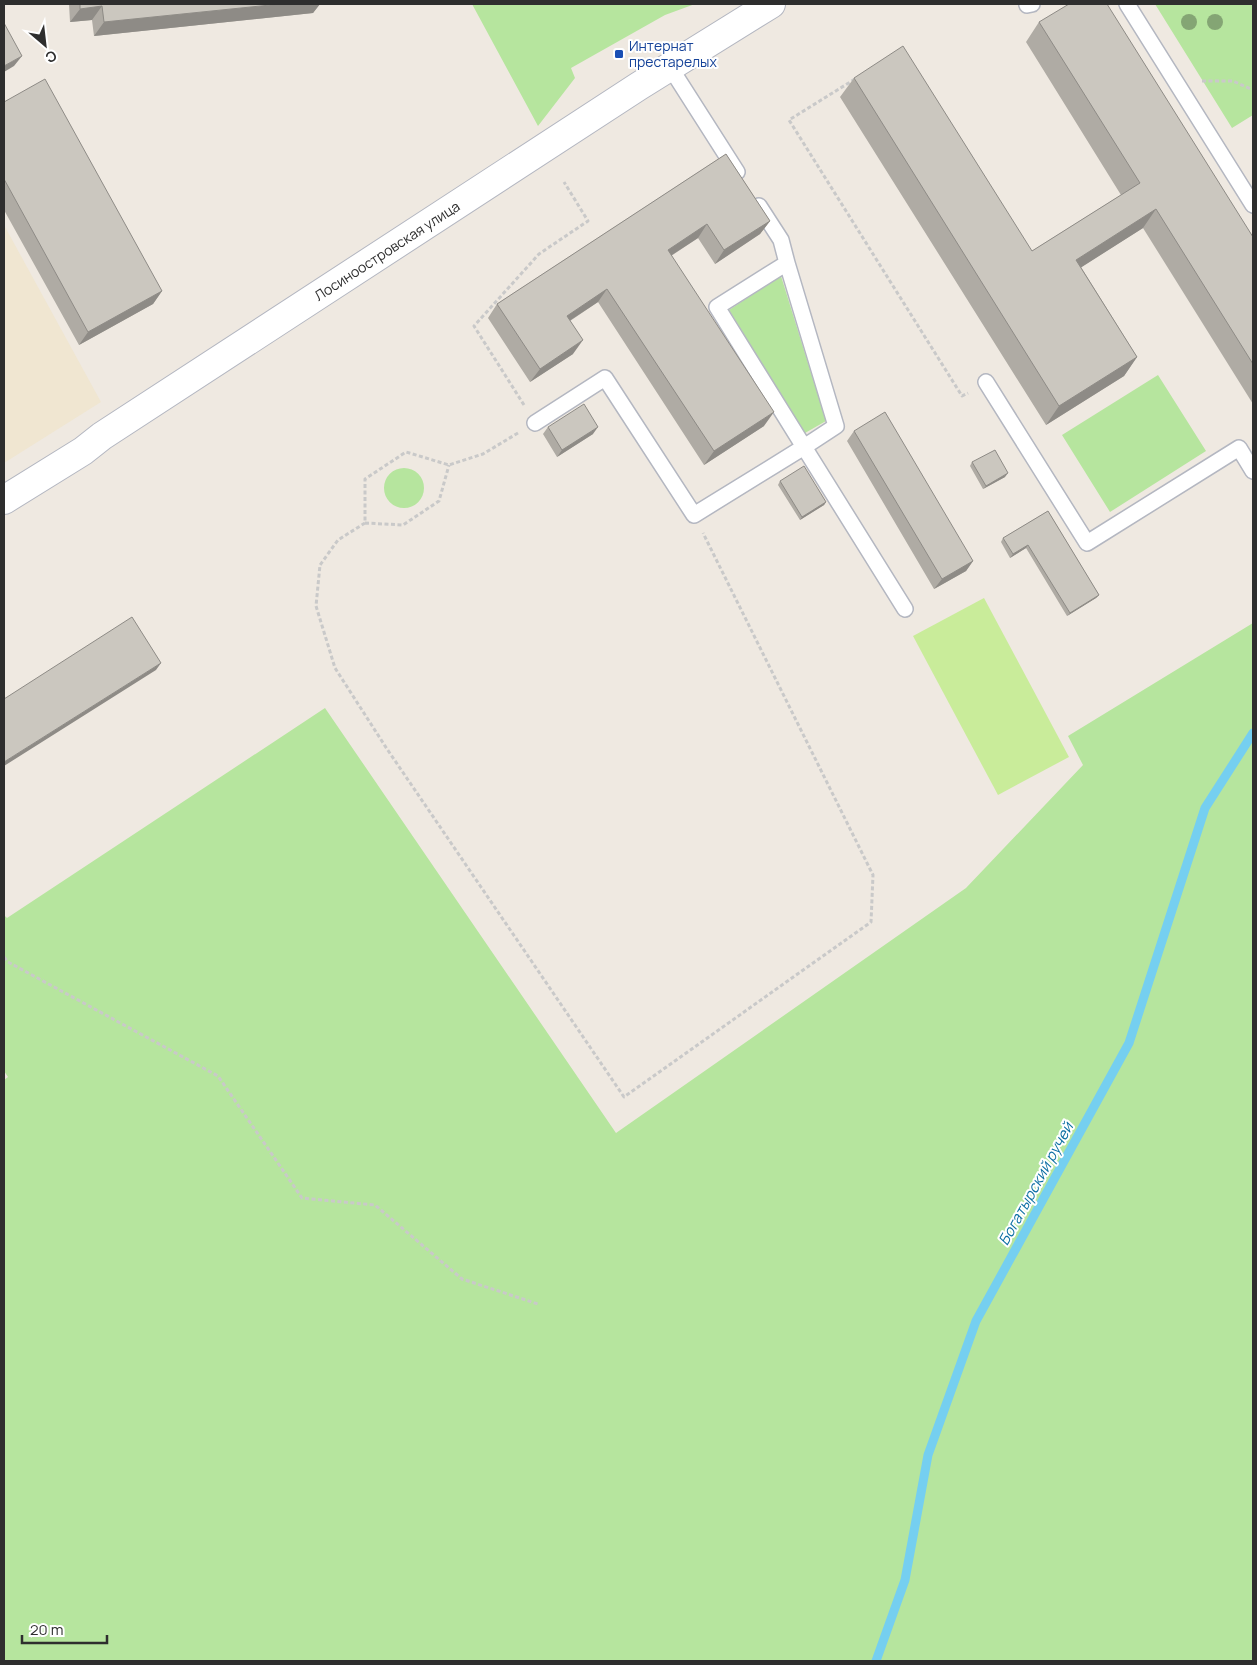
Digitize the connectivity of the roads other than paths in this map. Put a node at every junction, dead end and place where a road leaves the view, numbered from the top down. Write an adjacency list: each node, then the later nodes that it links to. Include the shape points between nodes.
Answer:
1 (771, 4): 3 (street, Лосиноостровская улица)
2 (1127, 4): 4 (lane)
3 (670, 67): 5 (lane, via 781,240); 10 (street, Лосиноостровская улица)
4 (1253, 205)
5 (787, 263): 8 (lane, via 836,426); 8 (lane, via 717,307)
6 (986, 382): 9 (lane, via 1087,543 1239,448)
7 (535, 423): 8 (lane, via 606,378 694,515)
8 (804, 447): 11 (lane)
9 (1253, 471)
10 (4, 500)
11 (905, 609)

